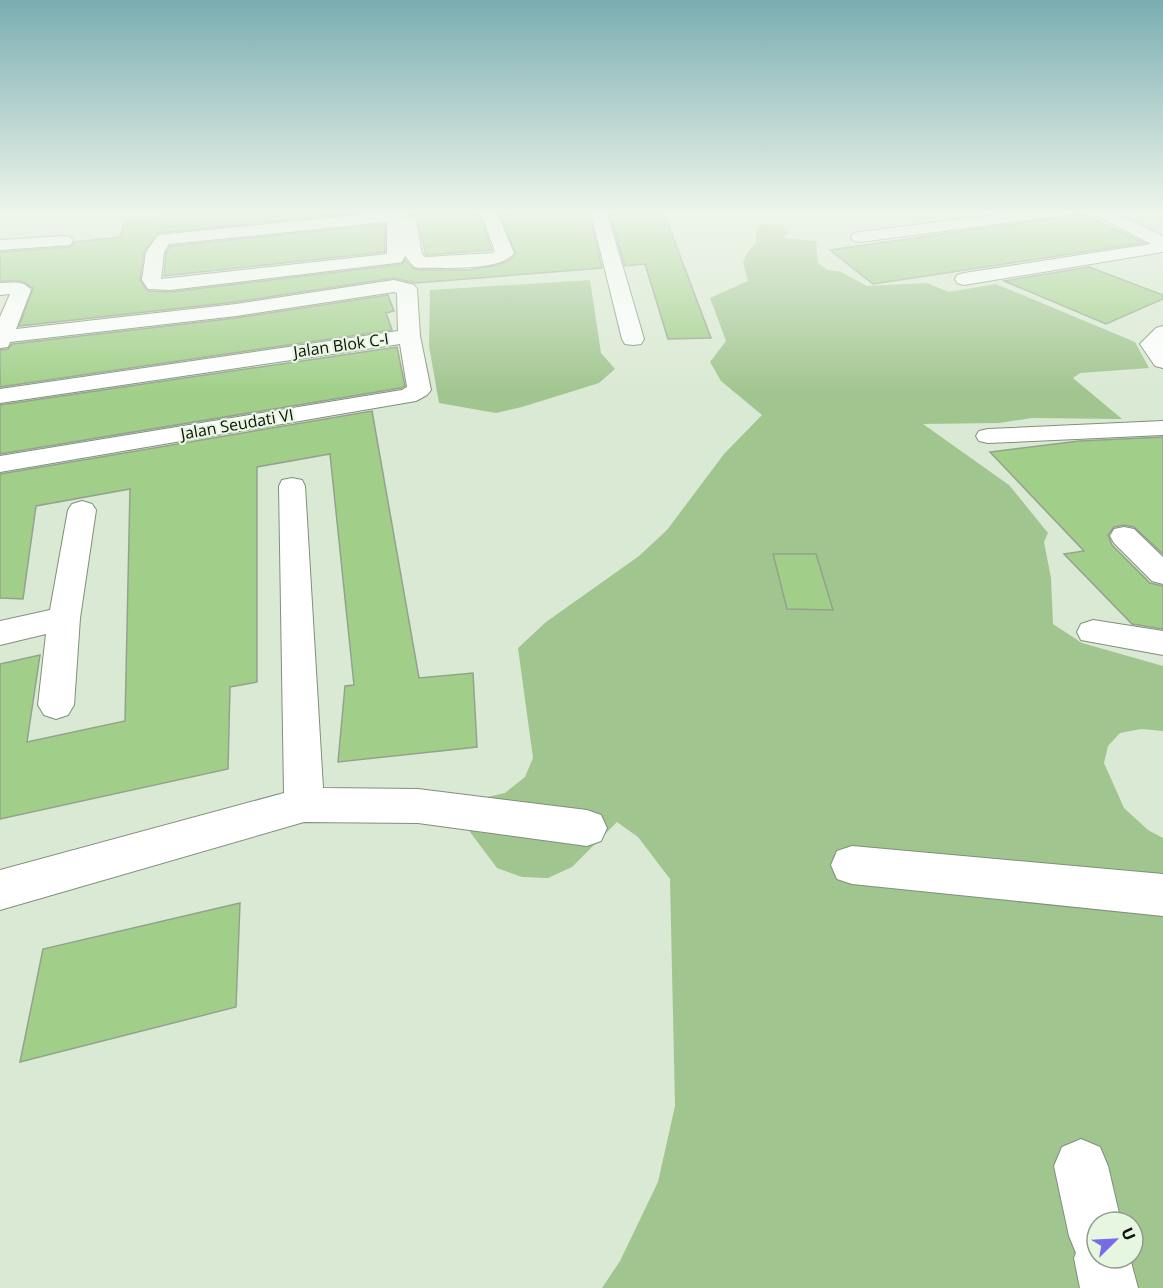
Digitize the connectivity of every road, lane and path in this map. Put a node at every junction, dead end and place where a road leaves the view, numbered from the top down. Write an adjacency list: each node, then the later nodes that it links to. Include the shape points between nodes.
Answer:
1 (152, 273): 2 (street, via 155,285)
2 (265, 273)
3 (615, 273): 9 (street)
4 (998, 273): 5 (street)
5 (964, 279)
6 (9, 288): 10 (street, via 21,290)
7 (409, 336): 10 (street, Jalan Blok C-I, via 407,289 394,286); 12 (street, Jalan Blok C-I); 15 (street, Jalan Seudati VI, via 419,390 408,396)
8 (1158, 337): 11 (street, via 1153,348)
9 (633, 339)
10 (1, 340)
11 (1163, 361)
12 (0, 396)
13 (1163, 428): 14 (street)
14 (988, 436)
15 (0, 464)
16 (292, 486): 25 (street)
17 (82, 510): 20 (street)
18 (1124, 536): 19 (street)
19 (1163, 574)
20 (64, 618): 22 (street); 24 (street)
21 (1093, 632): 23 (street)
22 (0, 633)
23 (1163, 643)
24 (57, 705)
25 (304, 805): 26 (street, via 418,806); 28 (street)
26 (587, 828)
27 (852, 865): 29 (street)
28 (0, 890)
29 (1163, 895)
30 (1081, 1166): 31 (street)
31 (1091, 1210)
32 (1105, 1270): 33 (street)
33 (1109, 1288)

